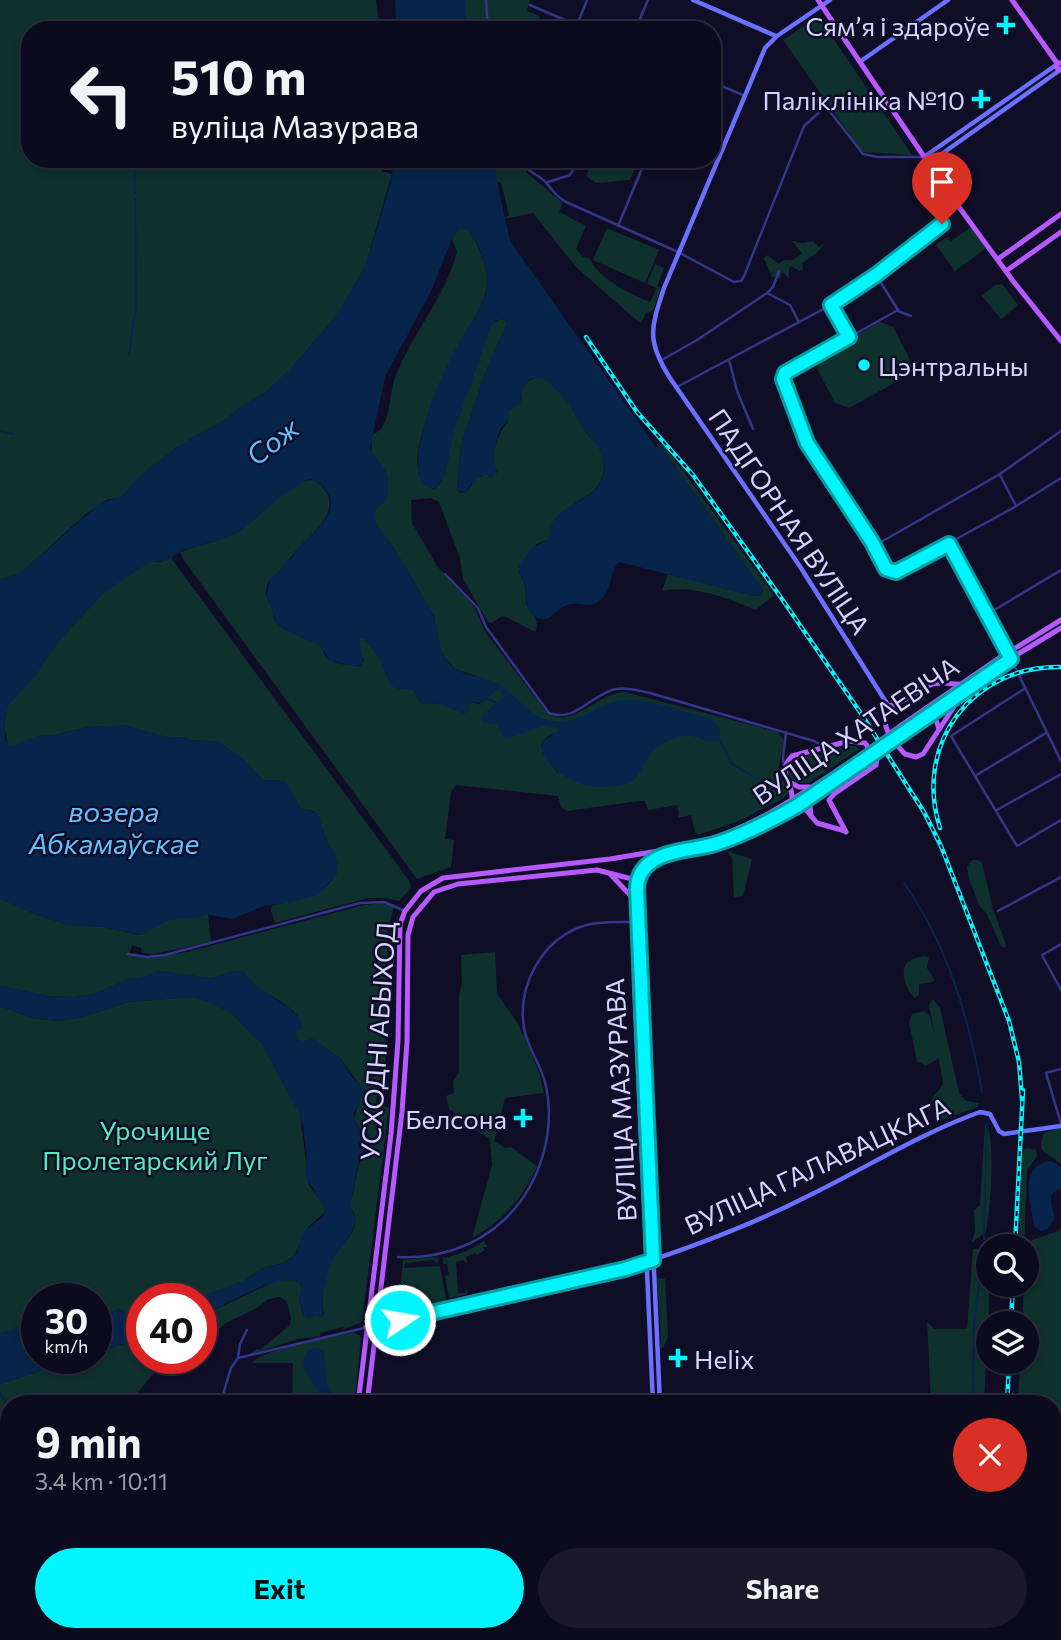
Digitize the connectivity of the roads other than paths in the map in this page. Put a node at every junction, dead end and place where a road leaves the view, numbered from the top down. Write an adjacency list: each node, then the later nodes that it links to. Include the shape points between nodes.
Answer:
1 (486, 0): 10 (street)
2 (587, 0): 12 (street)
3 (648, 0): 13 (street)
4 (692, 0): 14 (street)
5 (830, 0): 8 (street)
6 (948, 0): 17 (street)
7 (1012, 0): 18 (main road)
8 (820, 3): 15 (street); 17 (main road)
9 (530, 5): 11 (street)
10 (487, 21)
11 (568, 21)
12 (579, 21)
13 (639, 21)
14 (764, 31): 15 (street); 16 (street)
15 (777, 36): 16 (street)
16 (765, 48): 20 (street)
17 (861, 61): 25 (main road)
18 (1059, 66): 21 (street); 22 (street)
19 (721, 86): 20 (street)
20 (745, 96): 23 (street)
21 (1002, 103): 22 (street); 24 (street)
22 (1006, 108): 27 (street)
23 (721, 152)
24 (933, 152): 25 (street); 27 (street)
25 (924, 156): 26 (street); 28 (main road)
26 (916, 157): 28 (street); 38 (street, via 863,155 828,110 822,109 804,126 741,281 734,282)
27 (937, 158): 28 (street)
28 (929, 163): 40 (main road)
29 (527, 168): 33 (street)
30 (574, 168): 33 (street, via 570,175)
31 (642, 168): 36 (street)
32 (714, 168): 38 (street)
33 (547, 183): 36 (street, via 566,202)
34 (1061, 214): 39 (main road)
35 (942, 224): 44 (street)
36 (618, 226): 38 (street)
37 (1061, 232): 41 (main road)
38 (678, 252): 53 (street, via 652,332)
39 (1008, 253): 40 (main road); 41 (main road)
40 (998, 259): 43 (main road)
41 (1018, 264): 43 (main road)
42 (779, 271): 45 (street)
43 (1006, 271): 51 (main road)
44 (876, 275): 46 (street); 47 (street)
45 (767, 293): 49 (street, via 790,305); 53 (street)
46 (831, 305): 49 (street); 50 (street)
47 (897, 308): 48 (street); 50 (street)
48 (911, 316)
49 (799, 322): 52 (street)
50 (849, 337): 61 (street, via 785,373 783,379 807,443)
51 (1061, 341)
52 (729, 360): 54 (street); 55 (street)
53 (660, 362): 54 (street, ПАДГОРНАЯ ВУЛІЦА)
54 (676, 387): 73 (street, ПАДГОРНАЯ ВУЛІЦА, via 799,565)
55 (753, 429)
56 (1061, 432): 57 (street)
57 (1000, 474): 59 (street); 61 (street)
58 (1061, 478): 59 (street)
59 (1016, 506): 60 (street)
60 (949, 544): 61 (street, via 896,572 886,569); 64 (street)
61 (874, 546)
62 (1061, 570): 64 (street)
63 (446, 574): 76 (street, via 478,608 486,627 549,713 573,713 604,694 625,688)
64 (986, 615): 67 (street)
65 (1061, 620): 67 (main road, ВУЛІЦА ХАТАЕВІЧА)
66 (1061, 628): 67 (main road, ВУЛІЦА ХАТАЕВІЧА)
67 (1008, 656): 68 (main road, ВУЛІЦА ХАТАЕВІЧА); 70 (street); 71 (main road, ВУЛІЦА ХАТАЕВІЧА)
68 (959, 684): 69 (main road); 72 (main road, ВУЛІЦА ХАТАЕВІЧА)
69 (927, 685): 72 (main road, via 941,689); 73 (main road, via 902,703)
70 (1024, 689): 78 (street); 83 (street, via 951,736)
71 (965, 690): 74 (main road, ВУЛІЦА ХАТАЕВІЧА); 77 (main road)
72 (936, 700): 75 (main road, ВУЛІЦА ХАТАЕВІЧА)
73 (887, 704): 77 (main road, via 885,727 905,754 921,755)
74 (925, 717): 75 (main road, ВУЛІЦА ХАТАЕВІЧА); 77 (main road, via 936,720)
75 (902, 729): 85 (main road, ВУЛІЦА ХАТАЕВІЧА, bridge); 86 (main road, ВУЛІЦА ХАТАЕВІЧА, bridge, via 864,762)
76 (786, 733): 79 (street); 81 (street)
77 (938, 733)
78 (1046, 733): 80 (street); 83 (street)
79 (823, 746): 81 (main road, via 794,755); 90 (main road, via 862,741 878,761 830,799 846,832 817,823)
80 (1061, 761)
81 (784, 769): 84 (main road)
82 (1061, 774): 89 (street)
83 (975, 776): 89 (street)
84 (787, 780): 85 (main road, via 799,787); 87 (main road)
85 (813, 787): 87 (main road, ВУЛІЦА ХАТАЕВІЧА)
86 (817, 793): 88 (main road, ВУЛІЦА ХАТАЕВІЧА); 90 (main road)
87 (792, 800): 92 (main road, ВУЛІЦА ХАТАЕВІЧА, via 715,837)
88 (797, 806): 90 (main road); 96 (main road, ВУЛІЦА ХАТАЕВІЧА, via 730,839 658,858)
89 (996, 811): 91 (street, via 1017,846)
90 (811, 816)
91 (1061, 820)
92 (664, 850): 93 (main road, УСХОДНІ АБЫХОД); 98 (main road, ВУЛІЦА ХАТАЕВІЧА, via 643,860)
93 (564, 864): 95 (main road); 100 (main road, УСХОДНІ АБЫХОД, via 443,878 421,891)
94 (606, 871): 95 (main road, УСХОДНІ АБЫХОД); 98 (main road, УСХОДНІ АБЫХОД); 99 (main road)
95 (565, 873): 111 (main road, УСХОДНІ АБЫХОД, via 448,886 428,898 411,923 403,1099)
96 (639, 876): 98 (main road, ВУЛІЦА ХАТАЕВІЧА); 102 (street, ВУЛІЦА МАЗУРАВА)
97 (1061, 877): 101 (street)
98 (632, 879): 99 (street, ВУЛІЦА МАЗУРАВА)
99 (631, 896): 102 (street, ВУЛІЦА МАЗУРАВА)
100 (405, 911): 104 (street, via 391,903 371,902 165,955); 112 (main road, УСХОДНІ АБЫХОД, via 399,932 391,1134)
101 (998, 911)
102 (636, 922): 108 (street, via 593,924 573,931 547,951 528,981 523,1024 545,1083 548,1120 542,1159 523,1199 500,1224 465,1246 435,1255); 109 (street, ВУЛІЦА МАЗУРАВА); 110 (street, ВУЛІЦА МАЗУРАВА)
103 (1061, 944): 105 (street, via 1042,955)
104 (128, 954)
105 (1061, 990)
106 (1061, 1069): 107 (street, ВУЛІЦА ГАЛАВАЦКАГА, via 1046,1073)
107 (1061, 1125): 109 (street, ВУЛІЦА ГАЛАВАЦКАГА, via 1004,1134 989,1113 980,1112 900,1146 759,1219)
108 (398, 1257)
109 (653, 1260): 110 (street, ВУЛІЦА ГАЛАВАЦКАГА); 120 (street, ВУЛІЦА МАЗУРАВА)
110 (647, 1263): 111 (street, ВУЛІЦА ГАЛАВАЦКАГА); 119 (street, ВУЛІЦА МАЗУРАВА)
111 (375, 1325): 112 (main road); 114 (main road); 118 (main road, УСХОДНІ АБЫХОД)
112 (366, 1327): 115 (street); 117 (main road, УСХОДНІ АБЫХОД)
113 (247, 1330): 115 (street)
114 (387, 1336)
115 (238, 1358): 116 (street)
116 (223, 1395)
117 (359, 1395)
118 (368, 1395)
119 (653, 1395)
120 (660, 1395)

